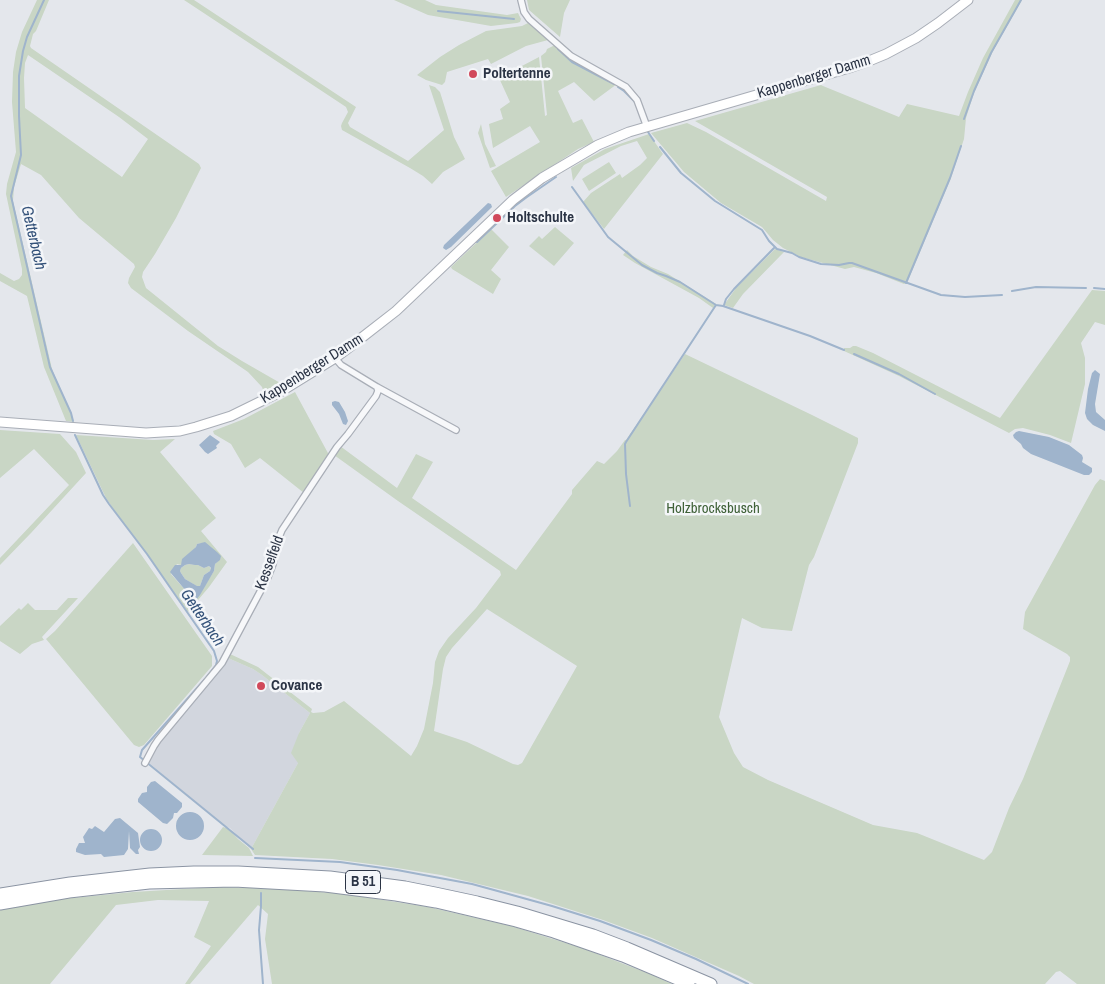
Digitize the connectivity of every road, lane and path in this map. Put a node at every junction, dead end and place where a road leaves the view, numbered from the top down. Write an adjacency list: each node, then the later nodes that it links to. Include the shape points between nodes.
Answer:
1 (521, 0): 3 (street, via 529,19 571,56 626,87 637,100)
2 (968, 0): 3 (main road, Kappenberger Damm, via 916,38 868,61)
3 (646, 127): 4 (main road, Kappenberger Damm, via 598,144 528,188 396,310)
4 (335, 358): 5 (street); 6 (main road, Kappenberger Damm, via 256,404 208,424 180,431 146,433)
5 (378, 387): 7 (street); 8 (street, Kesselfeld, via 376,396 337,447 282,530 268,577 224,660 158,740)
6 (0, 422)
7 (456, 430)
8 (146, 762)
9 (0, 894): 12 (highway, B 51, via 150,874 238,872 330,877 405,887 517,912 593,935)
10 (0, 904): 11 (highway, B 51, via 69,892 148,884 234,881 325,886 412,898 516,921 615,953)
11 (688, 984)
12 (711, 984)

